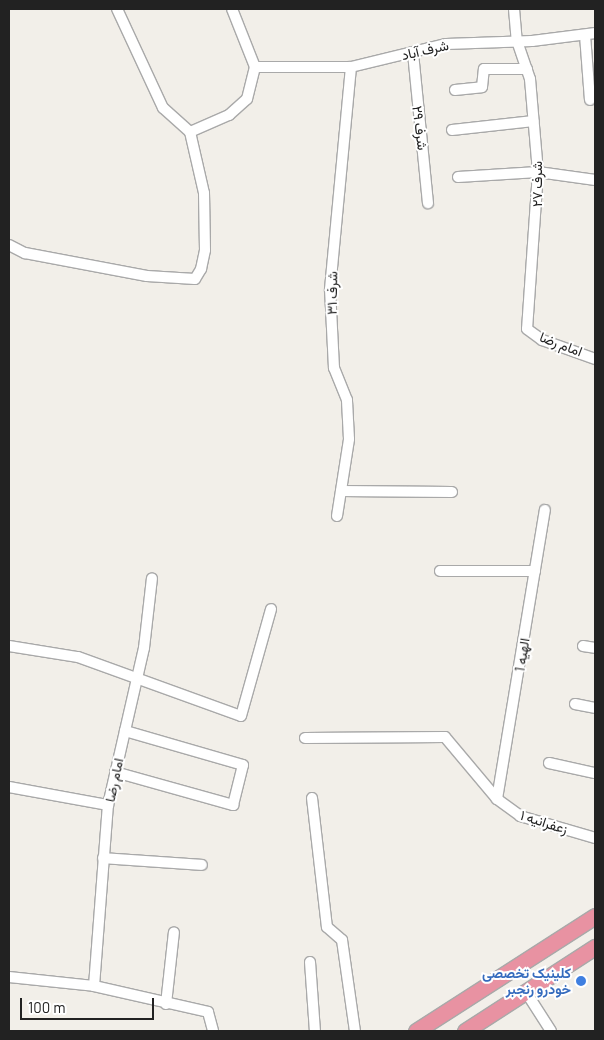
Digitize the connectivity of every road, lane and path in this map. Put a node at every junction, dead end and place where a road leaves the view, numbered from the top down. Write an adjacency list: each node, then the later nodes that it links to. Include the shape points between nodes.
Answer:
1 (117, 9): 14 (street, via 162,108)
2 (232, 9): 7 (street)
3 (514, 9): 5 (street, شرف ۲۷)
4 (590, 34): 5 (street, شرف آباد); 11 (street)
5 (517, 40): 6 (street, شرف آباد, via 446,44); 9 (street, شرف ۲۷)
6 (413, 53): 8 (street, شرف آباد); 18 (street, شرف ۲۹)
7 (255, 67): 8 (street, شرف آباد); 14 (street, via 247,99 229,115)
8 (351, 67): 22 (street, شرف ۳۱, via 330,289 334,368 347,400 349,439)
9 (527, 69): 10 (street, via 484,69 482,87); 12 (street, شرف ۲۷)
10 (455, 90)
11 (590, 100)
12 (534, 121): 13 (street); 15 (street, شرف ۲۷)
13 (452, 130)
14 (190, 132): 19 (street, via 201,166 205,217 205,250 194,279 118,272 25,253)
15 (538, 172): 16 (street); 17 (street); 20 (street, شرف ۲۷)
16 (458, 177)
17 (595, 180)
18 (428, 203)
19 (9, 245)
20 (527, 329): 21 (street, امام رضا, via 542,340)
21 (595, 359)
22 (341, 491): 23 (street); 25 (street, شرف ۳۱)
23 (452, 492)
24 (545, 510): 27 (street, الهیه 1)
25 (337, 516)
26 (440, 571): 27 (street)
27 (536, 571): 43 (street, الهیه 1)
28 (152, 578): 33 (street, امام رضا)
29 (271, 609): 33 (street, via 242,716)
30 (9, 646): 33 (street, via 78,657)
31 (583, 646): 32 (street)
32 (595, 648)
33 (138, 675): 36 (street, امام رضا)
34 (575, 704): 35 (street)
35 (595, 708)
36 (125, 731): 39 (street, امام رضا); 39 (street, via 242,765 233,805)
37 (305, 738): 43 (street, زعفرانیه ۱, via 445,737)
38 (549, 763): 40 (street)
39 (115, 772): 44 (street, امام رضا)
40 (595, 773)
41 (9, 787): 44 (street)
42 (312, 798): 59 (street, via 327,927 342,940)
43 (497, 799): 45 (street, زعفرانیه ۱, via 520,816)
44 (108, 805): 46 (street, امام رضا)
45 (595, 838)
46 (103, 858): 47 (street); 53 (street, امام رضا)
47 (202, 865)
48 (595, 916): 60 (highway)
49 (174, 932): 55 (street)
50 (595, 947): 54 (highway)
51 (310, 962): 58 (street)
52 (9, 977): 53 (street)
53 (94, 986): 55 (street)
54 (526, 992): 56 (highway); 61 (street)
55 (166, 1004): 57 (street, via 208,1012)
56 (472, 1029)
57 (213, 1031)
58 (315, 1031)
59 (355, 1031)
60 (416, 1031)
61 (551, 1031)

